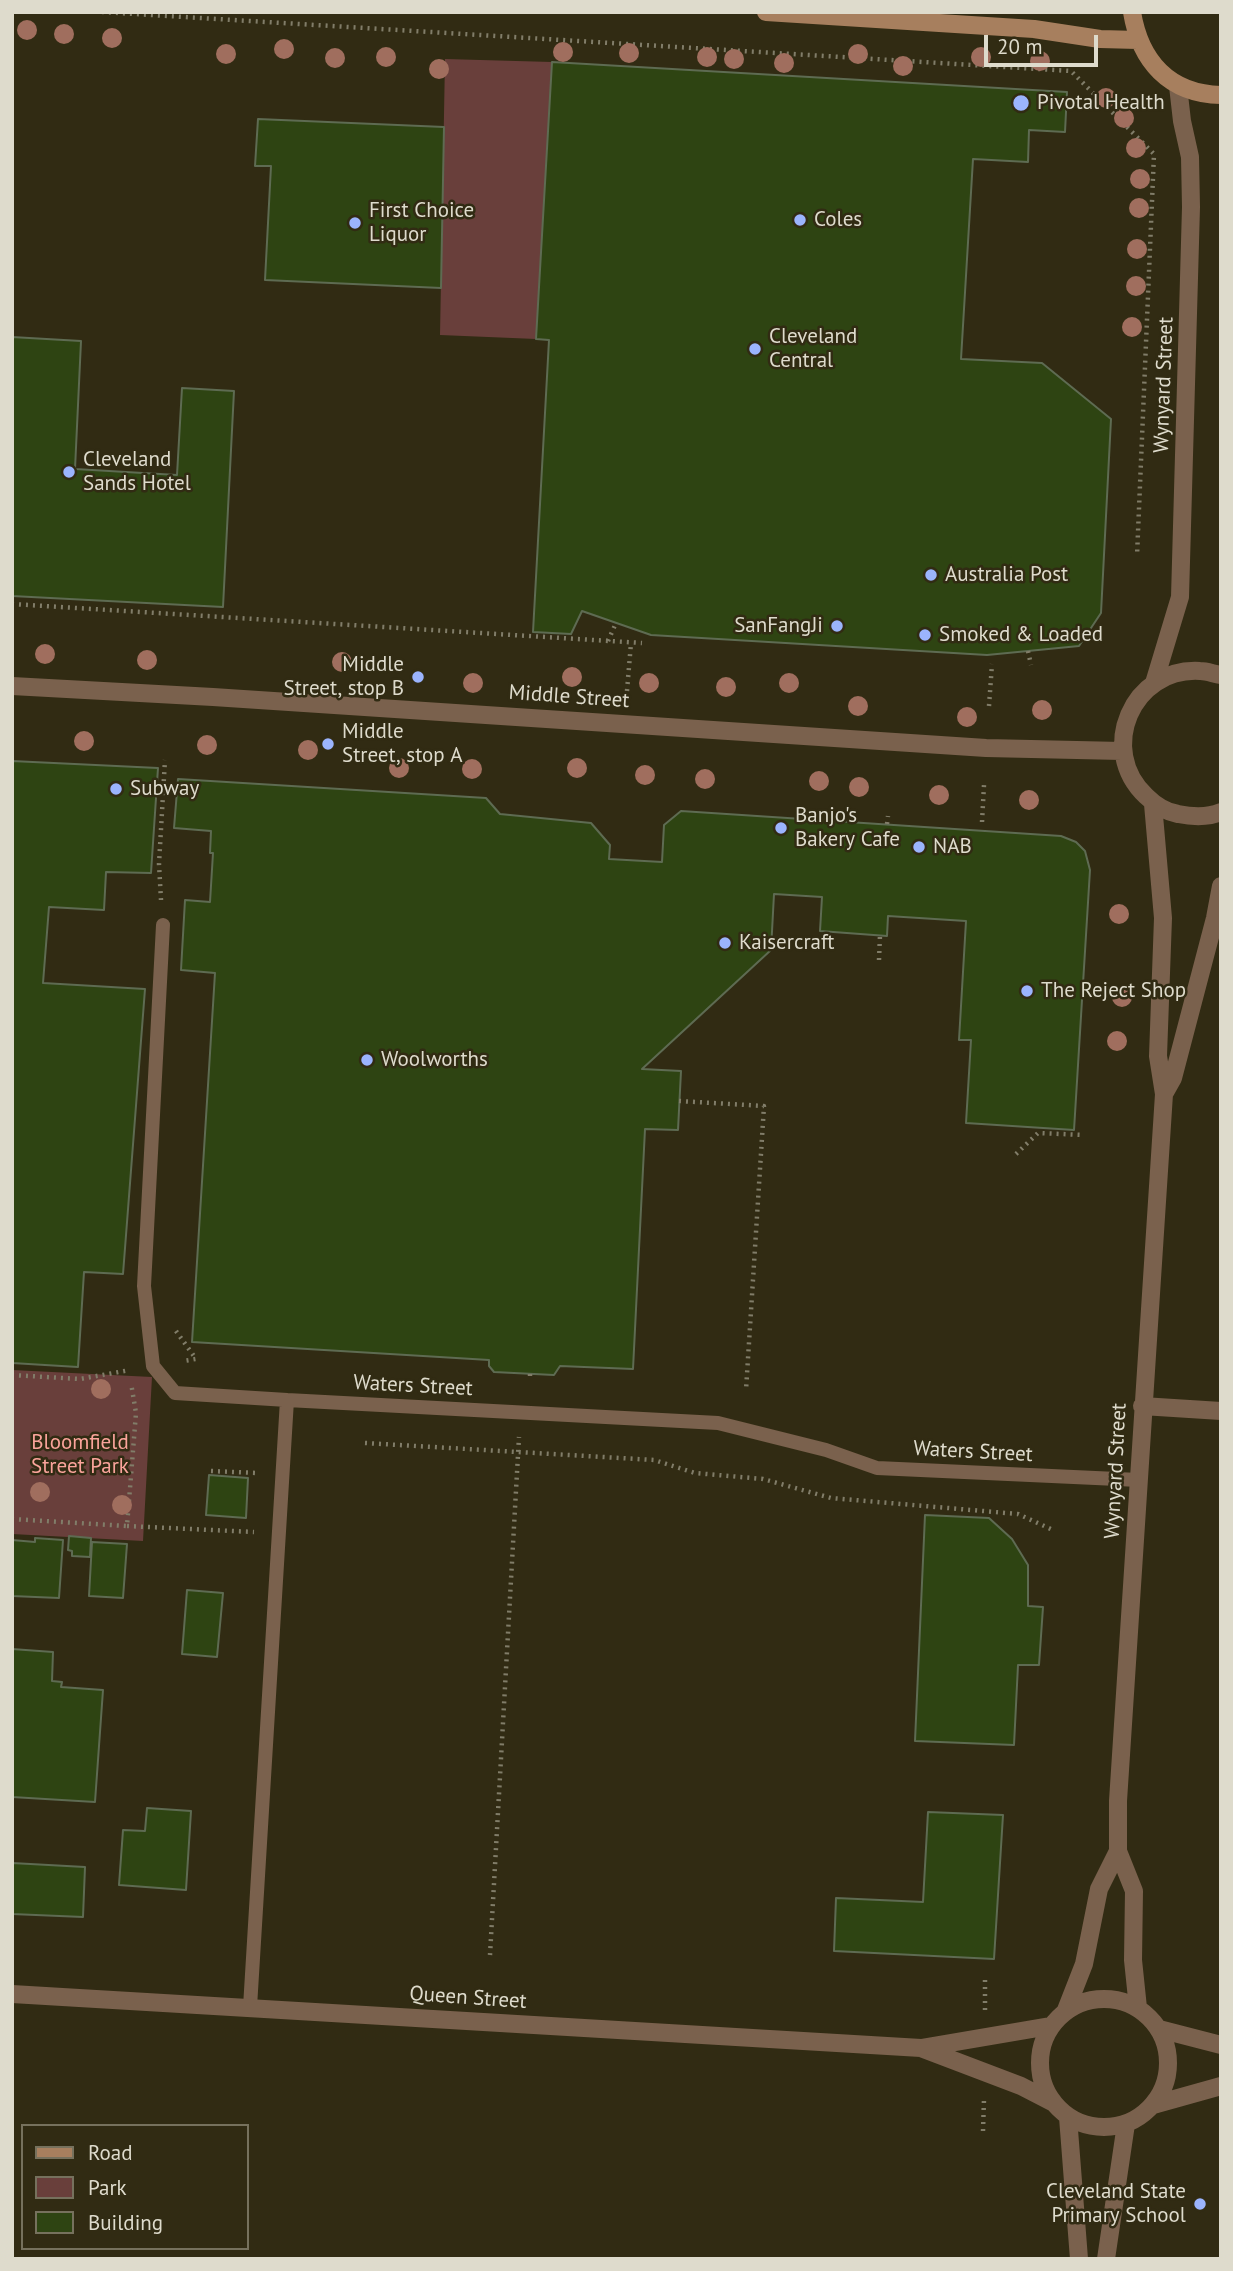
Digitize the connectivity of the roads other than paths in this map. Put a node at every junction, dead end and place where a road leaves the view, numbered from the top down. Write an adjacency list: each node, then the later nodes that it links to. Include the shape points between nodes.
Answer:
1 (766, 12): 3 (main road)
2 (1132, 12): 3 (main road)
3 (1138, 40): 4 (main road, via 1148,58)
4 (1178, 86): 5 (main road); 7 (street, Wynyard Street, via 1190,157 1191,206 1180,597)
5 (1221, 95)
6 (1221, 676): 7 (street, via 1199,671 1176,673)
7 (1154, 684): 9 (street, via 1129,713)
8 (12, 686): 9 (street, Middle Street, via 986,748)
9 (1122, 751): 10 (street, via 1127,772)
10 (1153, 804): 11 (street, via 1195,817); 14 (street, Wynyard Street, via 1163,918 1158,1056)
11 (1221, 812)
12 (1221, 886): 14 (street, Wynyard Street, via 1173,1078)
13 (163, 925): 15 (lane, Waters Street, via 144,1286 153,1366 175,1393)
14 (1164, 1094): 16 (street, Wynyard Street)
15 (287, 1399): 18 (lane, Waters Street, via 718,1423 877,1468); 21 (lane)
16 (1142, 1406): 17 (street); 18 (street, Wynyard Street)
17 (1221, 1411)
18 (1139, 1480): 19 (street, Wynyard Street)
19 (1118, 1851): 22 (street, Wynyard Street, via 1133,1891); 23 (street, Wynyard Street, via 1099,1889 1084,1964)
20 (12, 1994): 21 (street, Queen Street)
21 (250, 2007): 27 (street, Queen Street)
22 (1138, 2008): 23 (street, via 1110,1998); 25 (street)
23 (1066, 2010): 24 (street)
24 (1050, 2026): 27 (street, Queen Street); 29 (street, via 1039,2065)
25 (1159, 2029): 26 (street); 30 (street, via 1169,2068)
26 (1221, 2045)
27 (921, 2048): 29 (street, Queen Street)
28 (1221, 2086): 30 (street)
29 (1052, 2102): 31 (street)
30 (1153, 2105): 32 (street)
31 (1068, 2117): 32 (street, via 1086,2125); 33 (street)
32 (1126, 2124): 34 (street)
33 (1079, 2259)
34 (1106, 2259)

